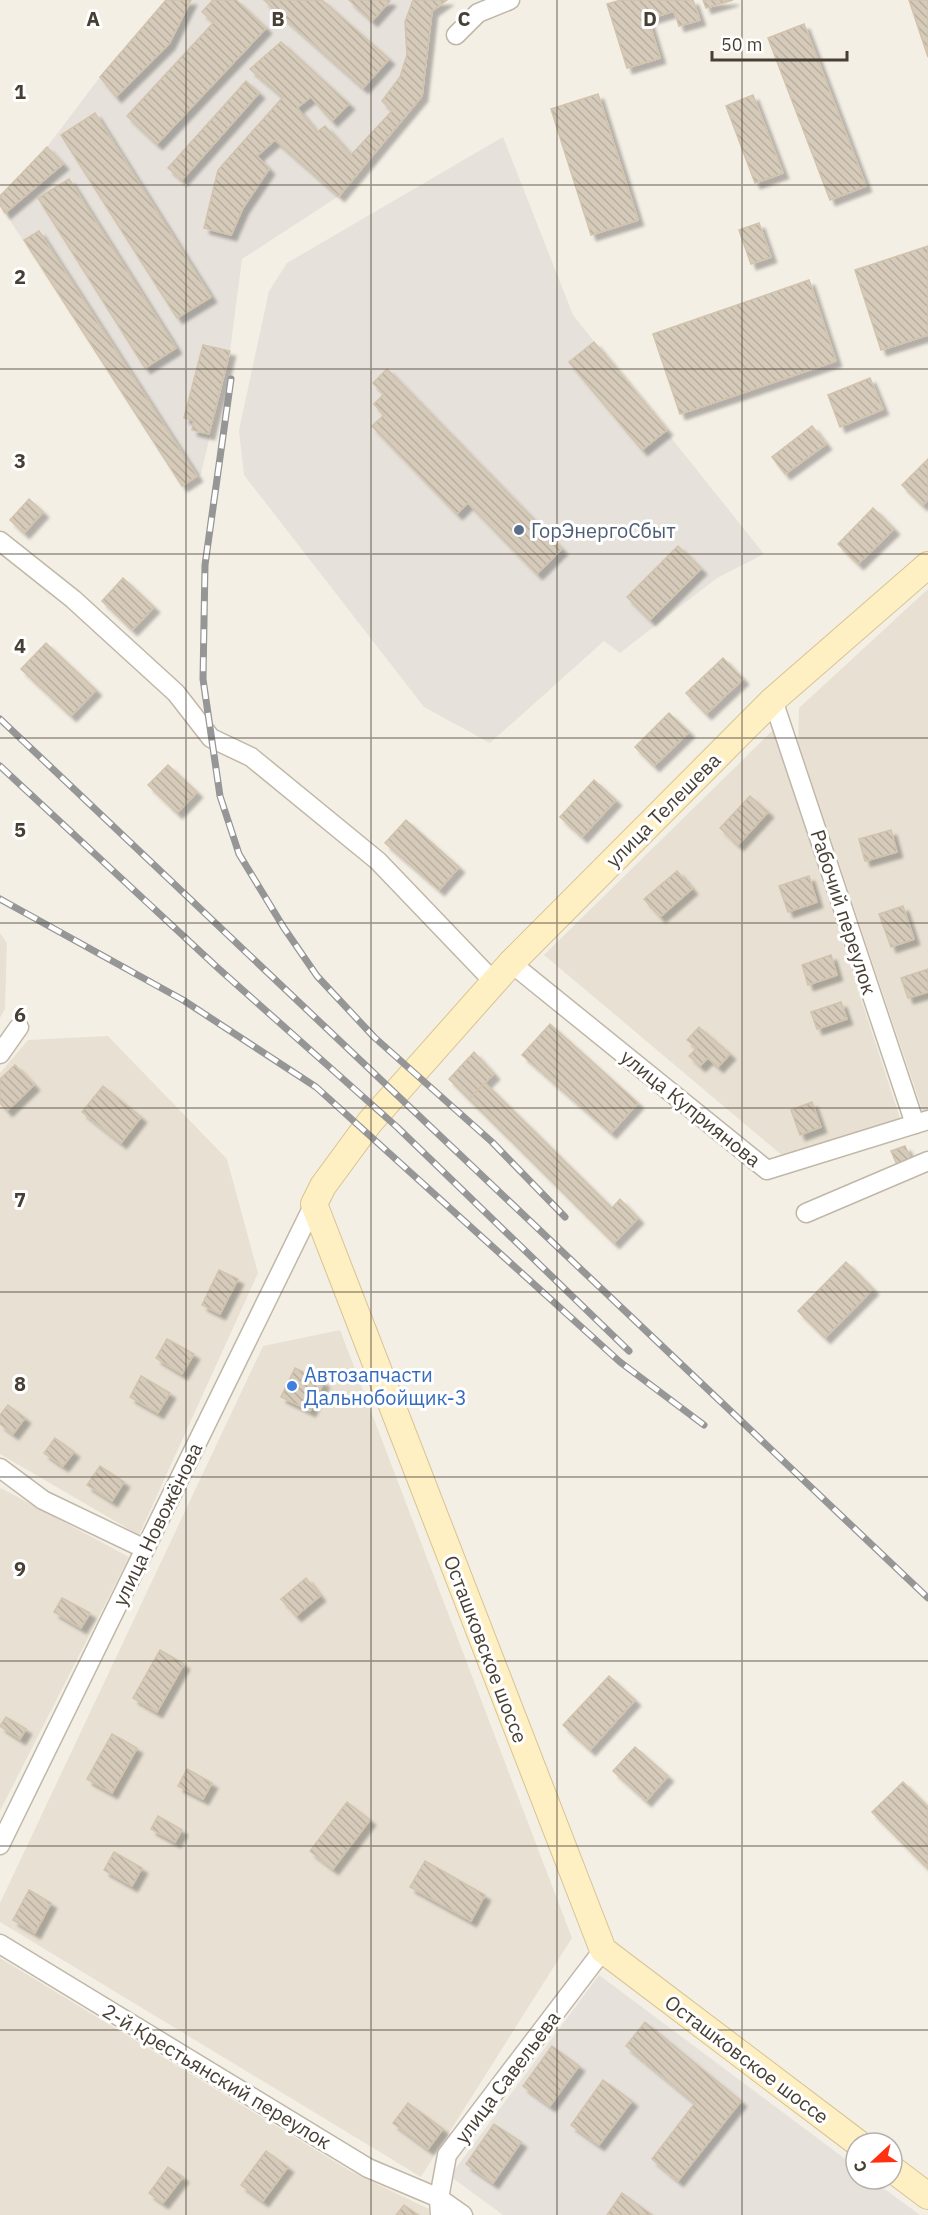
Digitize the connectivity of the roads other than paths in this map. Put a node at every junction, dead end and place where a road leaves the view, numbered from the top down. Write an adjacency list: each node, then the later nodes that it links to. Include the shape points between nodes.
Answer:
1 (510, 0): 2 (street, via 478,13)
2 (456, 35)
3 (0, 541): 7 (street, via 73,599 176,693 211,738 251,757 378,861)
4 (928, 565): 5 (street, улица Телешева)
5 (773, 700): 6 (street, улица Телешева); 10 (street, Рабочий переулок)
6 (511, 963): 7 (street, улица Телешева); 10 (street, улица Куприянова, via 767,1170)
7 (494, 982): 12 (street, улица Телешева, via 370,1122 323,1186)
8 (19, 1027): 9 (street)
9 (0, 1054)
10 (921, 1122)
11 (928, 1161): 13 (street)
12 (315, 1204): 15 (street, улица Новожёнова); 18 (street, Осташковское шоссе)
13 (806, 1213)
14 (1, 1470): 15 (street, via 43,1500)
15 (145, 1549): 16 (street, улица Новожёнова)
16 (0, 1845)
17 (0, 1944): 22 (street, 2-й Крестьянский переулок, via 368,2168)
18 (603, 1950): 19 (street, Осташковское шоссе); 22 (street, улица Савельева, via 447,2155)
19 (844, 2132)
20 (904, 2178): 21 (street)
21 (928, 2196)
22 (440, 2206): 23 (street, 2-й Крестьянский переулок)
23 (463, 2215)

